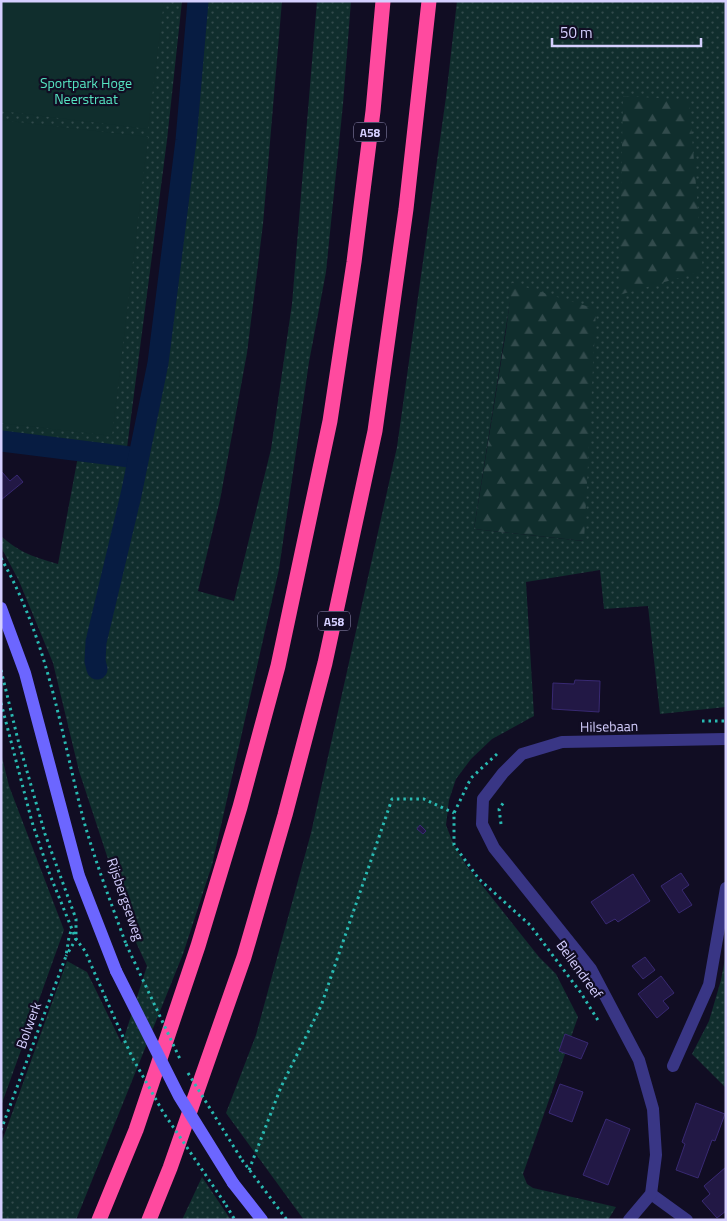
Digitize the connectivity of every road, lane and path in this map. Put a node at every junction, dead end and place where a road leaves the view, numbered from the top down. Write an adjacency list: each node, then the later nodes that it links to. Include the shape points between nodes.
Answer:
1 (383, 1): 20 (highway, A58, via 373,111 332,411 278,666 198,946 136,1130)
2 (429, 1): 21 (highway, A58, via 406,209 375,431 325,663 244,957)
3 (1, 558): 18 (path, Rijsbergseweg, bridge, via 40,647 84,820 126,944 188,1074)
4 (1, 608): 23 (main road, bridge, via 25,674 79,876 116,971 180,1096 233,1183)
5 (1, 670): 13 (path, via 42,826 76,919)
6 (1, 703): 12 (path, via 32,822)
7 (726, 739): 9 (street, Hilsebaan, via 562,742 522,754)
8 (487, 762): 10 (path, Bellendreef, via 471,778)
9 (503, 773): 19 (street, Bellendreef, via 483,799 482,824 494,848 591,969 639,1060 653,1109 656,1155)
10 (454, 813): 15 (path, Bellendreef, via 454,844 479,879 530,925); 18 (path, via 424,799 392,798 320,1006 282,1087)
11 (726, 888): 16 (street, via 709,985)
12 (72, 928): 13 (path); 14 (path, Bolwerk)
13 (76, 939): 14 (path, Bolwerk); 22 (path, bridge, via 85,951 132,1057 163,1112)
14 (66, 956): 17 (path, Bolwerk)
15 (600, 1024)
16 (673, 1066)
17 (1, 1130)
18 (249, 1170): 24 (path, Rijsbergseweg)
19 (651, 1194): 25 (street); 26 (street)
20 (99, 1220)
21 (149, 1220)
22 (236, 1220)
23 (262, 1220)
24 (287, 1220)
25 (629, 1220)
26 (687, 1220)

